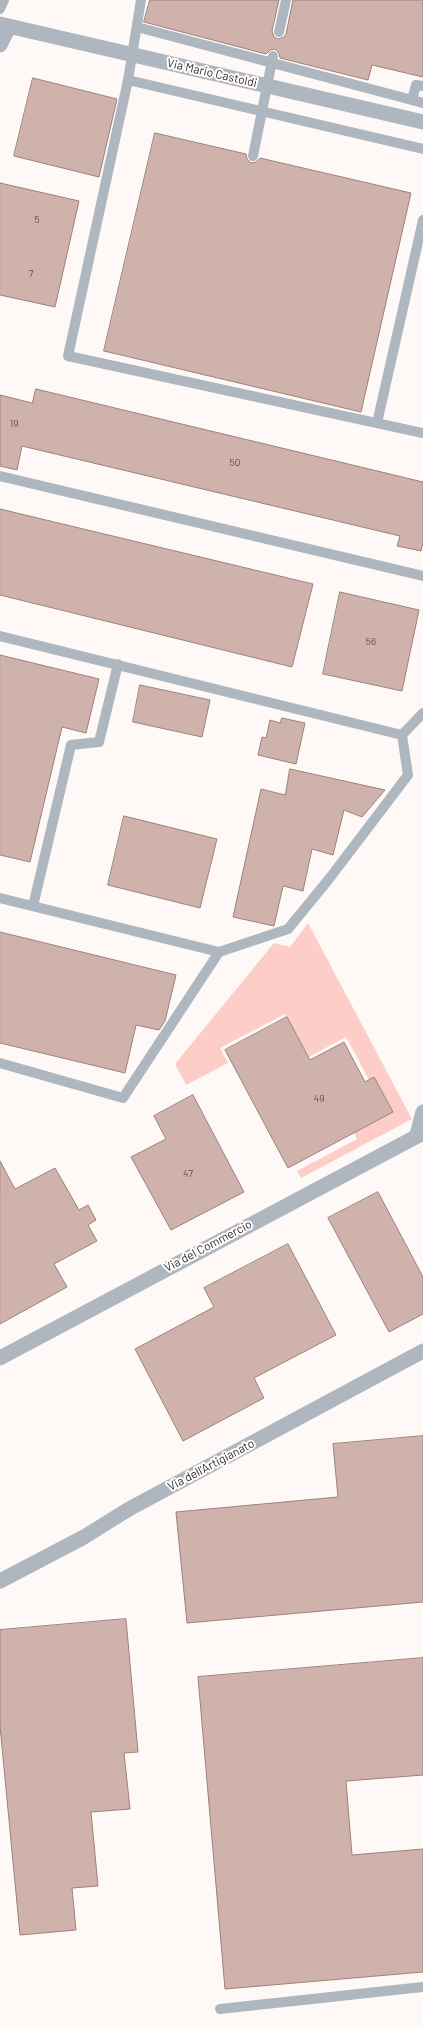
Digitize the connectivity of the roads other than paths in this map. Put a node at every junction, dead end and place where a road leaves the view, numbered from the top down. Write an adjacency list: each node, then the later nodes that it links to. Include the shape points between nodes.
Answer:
1 (4, 0): 4 (lane)
2 (141, 0): 6 (lane)
3 (286, 0): 7 (lane)
4 (0, 10)
5 (4, 26): 8 (street); 9 (street, Via Mario Castoldi)
6 (137, 27): 9 (lane); 10 (lane)
7 (279, 32)
8 (0, 45)
9 (132, 55): 11 (lane); 12 (street, Via Mario Castoldi)
10 (272, 59): 12 (lane); 14 (lane)
11 (128, 80): 16 (lane); 21 (lane, via 68,356 210,382)
12 (267, 85): 16 (lane); 17 (street, Via Mario Castoldi)
13 (423, 86): 14 (lane, via 416,85)
14 (412, 100): 15 (lane)
15 (423, 103)
16 (262, 111): 18 (lane); 19 (lane)
17 (423, 122)
18 (423, 149)
19 (254, 156)
20 (423, 220): 21 (lane)
21 (377, 423): 22 (lane)
22 (423, 433)
23 (0, 476): 24 (lane)
24 (423, 576)
25 (0, 636): 26 (lane)
26 (118, 664): 28 (lane); 30 (lane, via 99,742 72,745)
27 (423, 713): 28 (lane)
28 (402, 735): 31 (lane, via 408,775 288,929)
29 (0, 898): 30 (lane)
30 (33, 906): 31 (lane)
31 (219, 952): 32 (lane, via 123,1098)
32 (0, 1063)
33 (423, 1112): 34 (street)
34 (421, 1133): 36 (street, Via del Commercio)
35 (423, 1351): 37 (street, Via dell'Artigianato)
36 (0, 1358)
37 (0, 1581)
38 (423, 1987): 39 (lane)
39 (220, 2009)

